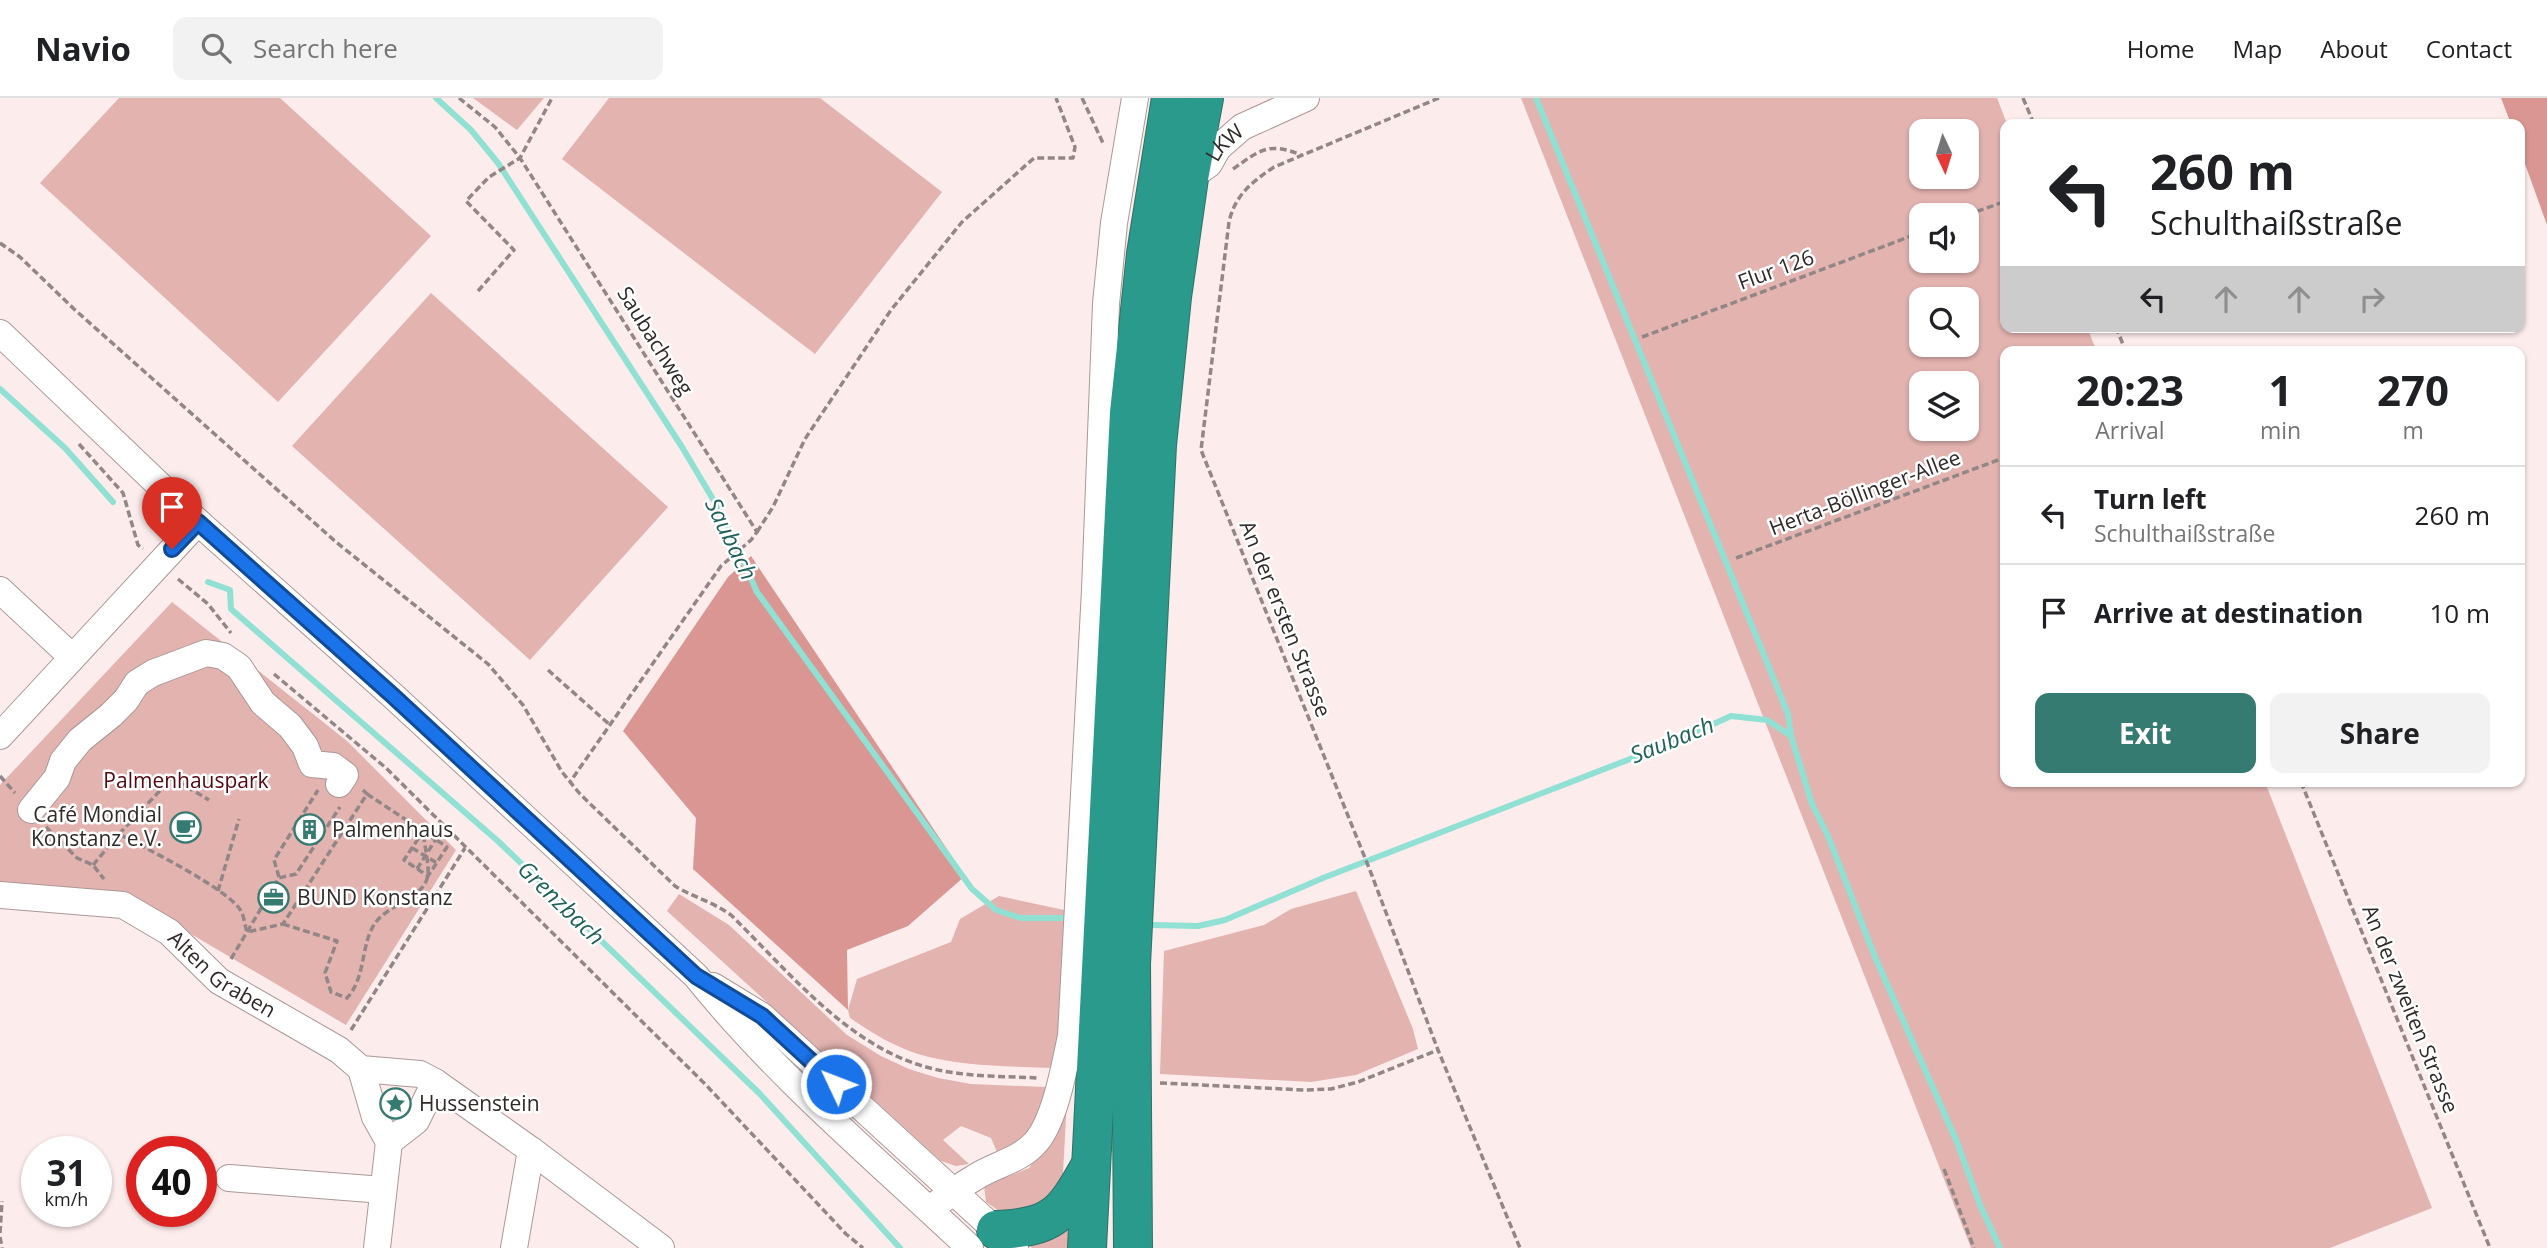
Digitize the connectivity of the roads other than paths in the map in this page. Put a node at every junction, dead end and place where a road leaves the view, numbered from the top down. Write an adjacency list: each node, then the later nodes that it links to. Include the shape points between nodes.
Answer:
1 (1135, 98): 22 (street, via 1114,223 1107,304 1071,1036 1064,1072 1036,1143)
2 (1171, 98): 19 (highway, via 1146,254 1129,414)
3 (1203, 98): 5 (highway)
4 (1306, 98): 5 (street, LKW, via 1242,127 1218,148 1209,164)
5 (1189, 178): 29 (highway, via 1164,365 1150,578 1131,964)
6 (0, 333): 7 (street)
7 (198, 522): 9 (street); 14 (street)
8 (0, 590): 9 (street)
9 (72, 657): 10 (street)
10 (0, 736)
11 (338, 786): 12 (street, via 333,766 312,764 290,726 263,703 239,667 223,656 206,653 137,683 111,715 80,740)
12 (31, 810)
13 (0, 895): 15 (street, Alten Graben, via 123,905 169,932 219,981 338,1050)
14 (696, 976): 22 (street, via 762,1016); 23 (street, via 761,1050)
15 (361, 1069): 16 (street, via 420,1074); 17 (street)
16 (435, 1082): 17 (street, via 416,1121); 18 (street)
17 (388, 1142): 21 (street)
18 (531, 1150): 26 (street); 27 (street)
19 (1090, 1166): 24 (highway, via 1052,1218); 28 (highway)
20 (229, 1178): 21 (street)
21 (383, 1190): 25 (street)
22 (955, 1192): 23 (street); 24 (street)
23 (929, 1209): 24 (street)
24 (994, 1242)
25 (377, 1248)
26 (514, 1248)
27 (661, 1248)
28 (1087, 1248)
29 (1133, 1248)

